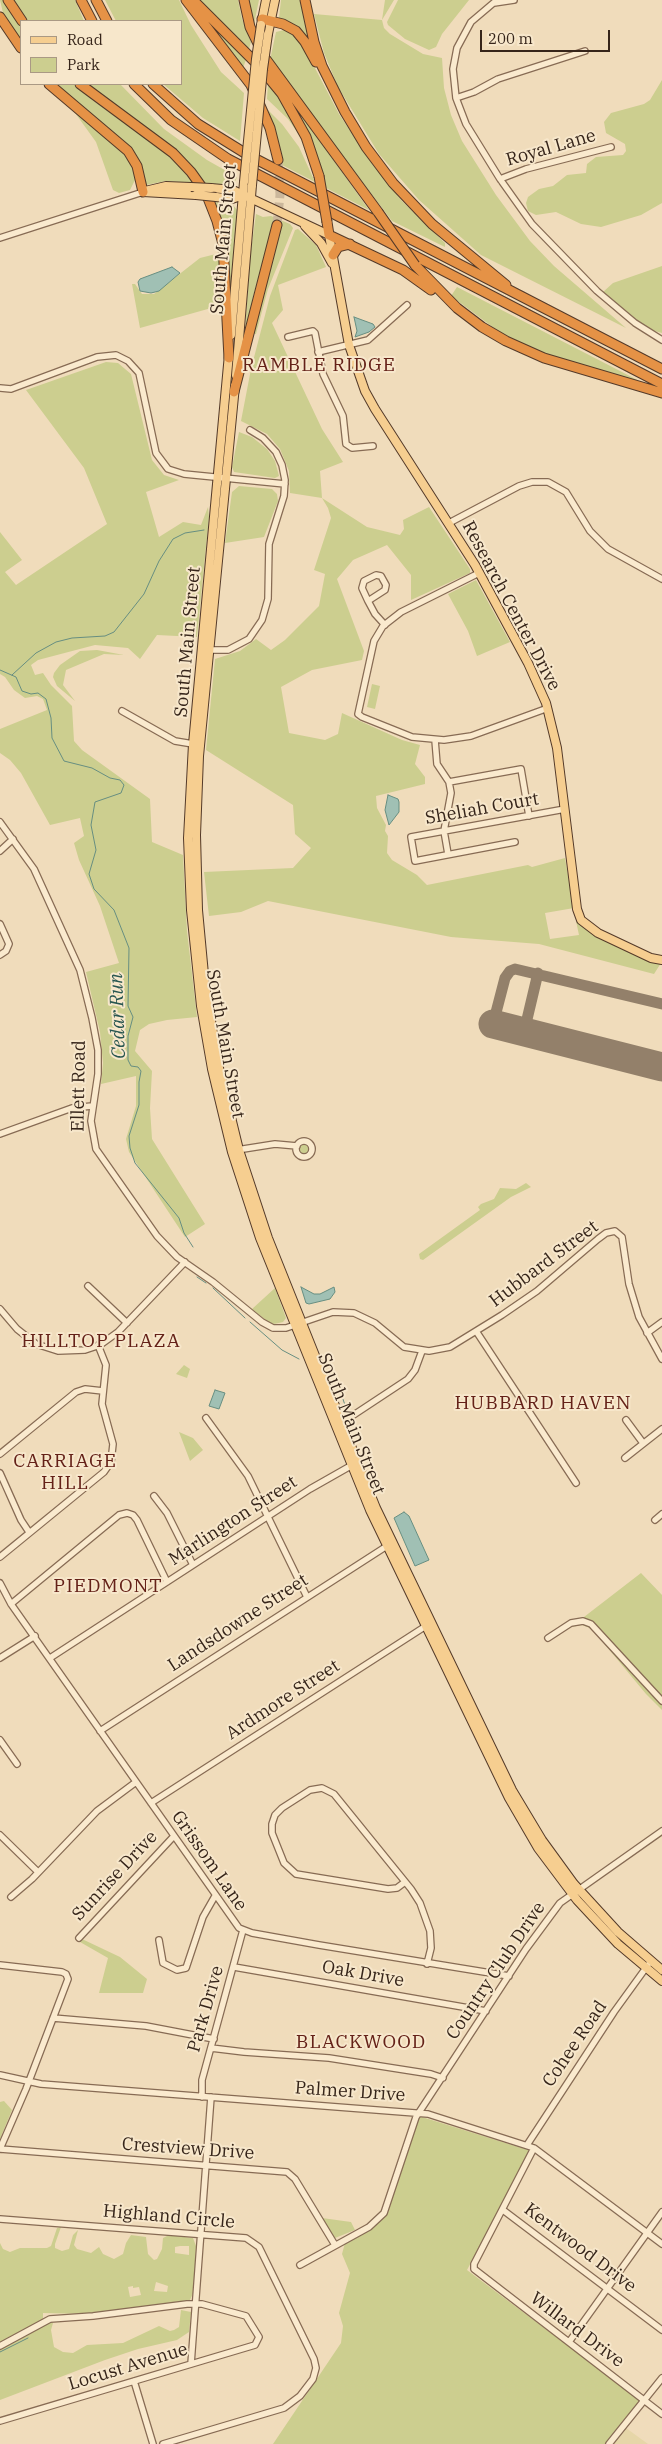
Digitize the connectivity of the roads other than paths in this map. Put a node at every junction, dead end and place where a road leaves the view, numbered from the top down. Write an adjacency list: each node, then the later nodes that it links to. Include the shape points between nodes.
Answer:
1 (8, 0): 13 (highway)
2 (81, 0): 14 (highway)
3 (96, 0): 15 (highway)
4 (186, 0): 26 (highway, via 251,85 270,128)
5 (193, 0): 33 (highway, bridge, via 259,66 282,94 306,137 320,176)
6 (244, 0): 40 (highway, bridge, via 250,27 265,58 415,265)
7 (266, 0): 16 (main road, South Main Street)
8 (276, 0): 16 (main road, South Main Street)
9 (305, 0): 23 (highway, via 314,42)
10 (514, 0): 11 (street)
11 (495, 2): 24 (street, via 471,22 457,48 453,69)
12 (0, 17): 17 (highway)
13 (21, 20)
14 (91, 20)
15 (106, 20)
16 (264, 21): 23 (highway, via 290,27 301,36); 28 (main road, South Main Street, bridge); 28 (main road, South Main Street, bridge, via 268,34)
17 (20, 47)
18 (586, 51): 24 (street, via 498,79 471,94)
19 (50, 85): 29 (highway, via 128,150)
20 (81, 85): 45 (highway, via 173,153 206,193 223,244)
21 (135, 85): 47 (highway, via 171,120 228,159)
22 (154, 85): 38 (highway, via 182,112 226,142)
23 (333, 89): 38 (highway, via 366,147 406,197 439,230)
24 (456, 98): 27 (street, via 466,124)
25 (611, 147): 27 (street, Royal Lane)
26 (278, 160)
27 (500, 179): 42 (street, via 532,224 574,270 635,323)
28 (248, 183): 30 (main road, South Main Street)
29 (143, 192): 30 (main road, bridge, via 232,199); 30 (main road, bridge, via 166,186 232,190); 34 (street)
30 (247, 196): 31 (main road); 45 (main road, South Main Street); 49 (main road, South Main Street)
31 (293, 218): 33 (main road); 37 (main road, Research Center Drive, via 321,243)
32 (277, 225): 49 (highway)
33 (329, 234): 35 (highway); 36 (main road, Research Center Drive)
34 (0, 238)
35 (350, 244): 36 (highway, via 338,247); 40 (highway, via 403,270)
36 (333, 255): 37 (main road, Research Center Drive)
37 (336, 270): 43 (main road, Research Center Drive)
38 (518, 295): 46 (highway)
39 (407, 305): 43 (street, via 372,338)
40 (456, 308): 50 (highway, via 525,351)
41 (288, 337): 44 (street, via 314,332)
42 (662, 340)
43 (349, 345): 44 (street); 55 (main road, Research Center Drive, via 372,405)
44 (318, 352): 52 (street, via 324,378 342,416 346,444 352,448)
45 (229, 358): 53 (main road, South Main Street)
46 (662, 369)
47 (662, 384)
48 (0, 388): 53 (street, via 11,388 97,357 121,356 133,365 140,377 155,447 162,463 177,472)
49 (234, 392): 53 (main road, South Main Street)
50 (662, 393)
51 (250, 430): 54 (street, via 276,452)
52 (373, 446)
53 (222, 478): 54 (street); 60 (main road, South Main Street)
54 (285, 484): 60 (street, via 269,544 270,591 262,620 251,637 239,646 224,651)
55 (449, 523): 56 (main road, Research Center Drive); 57 (street, via 519,486 548,482 568,495 590,531 608,549)
56 (479, 573): 59 (street, via 400,612); 61 (main road, Research Center Drive, via 532,671)
57 (662, 579)
58 (368, 601): 58 (street, via 362,583 379,575 386,584 385,590); 59 (street, via 374,614)
59 (385, 625): 63 (street, via 374,641 358,710 360,716 412,737)
60 (206, 650): 64 (main road, South Main Street); 74 (main road, South Main Street, via 196,808)
61 (548, 708): 63 (street, via 471,736); 66 (main road, Research Center Drive)
62 (122, 711): 64 (street, via 176,741)
63 (435, 740): 65 (street, via 437,764)
64 (193, 744): 74 (main road, South Main Street, via 188,828)
65 (449, 782): 67 (street, via 521,769); 69 (street, via 451,801)
66 (565, 810): 67 (street, Sheliah Court); 77 (main road, Research Center Drive, via 577,909 582,920 598,933)
67 (528, 816): 69 (street, Sheliah Court)
68 (0, 822): 70 (street, Ellett Road)
69 (444, 831): 73 (street); 73 (street, Sheliah Court, via 411,837 415,861)
70 (13, 839): 72 (street); 78 (street, Ellett Road, via 34,869 80,970 98,1050 98,1074)
71 (515, 842): 73 (street, Sheliah Court)
72 (0, 851)
73 (448, 854)
74 (194, 910): 81 (main road, South Main Street, via 196,975 204,1030)
75 (0, 924): 76 (street, via 9,944)
76 (0, 955)
77 (662, 960)
78 (92, 1106): 79 (street, via 72,1108); 82 (street, Ellett Road, via 92,1134 100,1156 157,1236)
79 (0, 1134)
80 (297, 1146): 81 (street, via 275,1144)
81 (235, 1151): 87 (main road, South Main Street)
82 (185, 1262): 86 (street); 87 (street, Ellett Road, via 269,1326 280,1329)
83 (88, 1286): 86 (street)
84 (0, 1308): 90 (street, via 24,1335 41,1346 71,1352)
85 (662, 1322): 89 (street)
86 (127, 1323): 90 (street)
87 (299, 1324): 91 (street, Hubbard Street, via 333,1312 359,1315 375,1323 399,1344); 96 (main road, South Main Street)
88 (476, 1331): 89 (street, Hubbard Street, via 537,1291 606,1233 615,1231 622,1237 631,1291); 91 (street, Hubbard Street, via 445,1349); 103 (street)
89 (646, 1333): 92 (street)
90 (98, 1345): 93 (street, via 106,1365)
91 (422, 1351): 96 (street, via 408,1379)
92 (662, 1359)
93 (102, 1391): 99 (street, via 84,1389 76,1392); 108 (street, via 102,1409 113,1448 111,1462 104,1472)
94 (206, 1418): 106 (street, via 246,1472)
95 (626, 1420): 98 (street)
96 (338, 1422): 101 (main road, South Main Street)
97 (662, 1429): 98 (street)
98 (643, 1443): 100 (street)
99 (0, 1454)
100 (625, 1458)
101 (355, 1464): 106 (street, Marlington Street); 109 (main road, South Main Street)
102 (0, 1473): 108 (street, via 21,1520)
103 (576, 1483)
104 (154, 1496): 111 (street, via 170,1518)
105 (662, 1514): 107 (street)
106 (268, 1516): 111 (street, Marlington Street); 114 (street)
107 (654, 1520)
108 (30, 1532): 110 (street)
109 (390, 1544): 114 (street, Landsdowne Street); 116 (main road, South Main Street)
110 (0, 1556)
111 (193, 1565): 112 (street, Marlington Street)
112 (167, 1582): 115 (street, via 136,1518 127,1513 120,1515); 120 (street, Marlington Street)
113 (0, 1584): 115 (street, Grissom Lane)
114 (307, 1597): 122 (street, Landsdowne Street)
115 (11, 1604): 117 (street, Grissom Lane)
116 (428, 1625): 126 (street, Ardmore Street); 132 (main road, South Main Street, via 508,1798 538,1848)
117 (35, 1636): 119 (street); 120 (street, Grissom Lane)
118 (548, 1638): 121 (street, via 571,1623 583,1621 591,1624)
119 (0, 1658)
120 (50, 1658): 122 (street, Grissom Lane)
121 (662, 1701)
122 (100, 1731): 125 (street, Grissom Lane)
123 (0, 1740): 124 (street)
124 (17, 1764)
125 (136, 1782): 126 (street, Grissom Lane); 130 (street, via 97,1811)
126 (151, 1803): 129 (street, Grissom Lane)
127 (662, 1831): 132 (street, Country Club Drive)
128 (0, 1835): 130 (street)
129 (174, 1836): 133 (street, Grissom Lane); 136 (street, Sunrise Drive)
130 (38, 1872): 134 (street)
131 (405, 1882): 131 (street, via 330,1791 310,1790 275,1815 272,1833 284,1863 296,1874 388,1889 397,1888); 138 (street, via 427,1918 431,1937)
132 (575, 1891): 140 (main road, South Main Street, via 614,1940); 143 (street, Country Club Drive, via 565,1897 544,1922)
133 (215, 1896): 135 (street, Grissom Lane); 137 (street, via 203,1917 186,1968 177,1970 164,1963)
134 (11, 1897)
135 (243, 1930): 138 (street, Grissom Lane); 141 (street, Park Drive)
136 (79, 1938)
137 (159, 1940)
138 (428, 1964): 143 (street, Grissom Lane)
139 (0, 1965): 146 (street, via 66,1974 68,1980)
140 (648, 1965): 142 (main road, South Main Street); 144 (main road, South Main Street); 155 (street, Cohee Road)
141 (234, 1967): 145 (street, Oak Drive); 147 (street, Park Drive)
142 (662, 1970)
143 (509, 1976): 145 (street, Country Club Drive)
144 (662, 1981)
145 (486, 2011): 150 (street, Country Club Drive)
146 (53, 2018): 147 (street, via 146,2026); 151 (street)
147 (214, 2039): 148 (street, Park Drive)
148 (211, 2048): 150 (street, via 329,2058); 152 (street, Park Drive, via 202,2080)
149 (0, 2075): 151 (street, Palmer Drive)
150 (443, 2078): 154 (street, Country Club Drive)
151 (28, 2082): 152 (street, Palmer Drive); 157 (street)
152 (202, 2097): 153 (street, Palmer Drive)
153 (211, 2098): 154 (street, Palmer Drive); 158 (street)
154 (420, 2112): 155 (street, Palmer Drive); 165 (street, Country Club Drive, via 413,2123 384,2213 374,2224)
155 (527, 2145): 156 (street, Palmer Drive)
156 (534, 2148): 159 (street); 163 (street, Palmer Drive)
157 (0, 2149): 158 (street, Crestview Drive)
158 (206, 2165): 162 (street); 165 (street, Crestview Drive, via 289,2173 296,2179)
159 (503, 2210): 167 (street, Kentwood Drive); 170 (street, Willard Drive, via 474,2269)
160 (662, 2212): 163 (street)
161 (0, 2219): 162 (street, Highland Circle)
162 (200, 2234): 168 (street); 179 (street, Highland Circle, via 246,2238 257,2245 314,2359 316,2372 302,2394 284,2408)
163 (648, 2234): 164 (street, Palmer Drive); 167 (street)
164 (662, 2244)
165 (334, 2245): 166 (street, Country Club Drive)
166 (300, 2265)
167 (609, 2289): 169 (street, Kentwood Drive); 170 (street)
168 (195, 2304): 171 (street, via 50,2319); 172 (street); 172 (street, Locust Avenue, via 246,2316 260,2337 255,2345)
169 (662, 2330)
170 (569, 2342): 175 (street, Willard Drive)
171 (0, 2346)
172 (191, 2364): 174 (street, Locust Avenue)
173 (662, 2378): 175 (street)
174 (134, 2381): 177 (street, Locust Avenue); 178 (street)
175 (644, 2400): 176 (street, Willard Drive); 180 (street)
176 (662, 2414)
177 (0, 2421)
178 (153, 2444)
179 (163, 2444)
180 (609, 2444)

